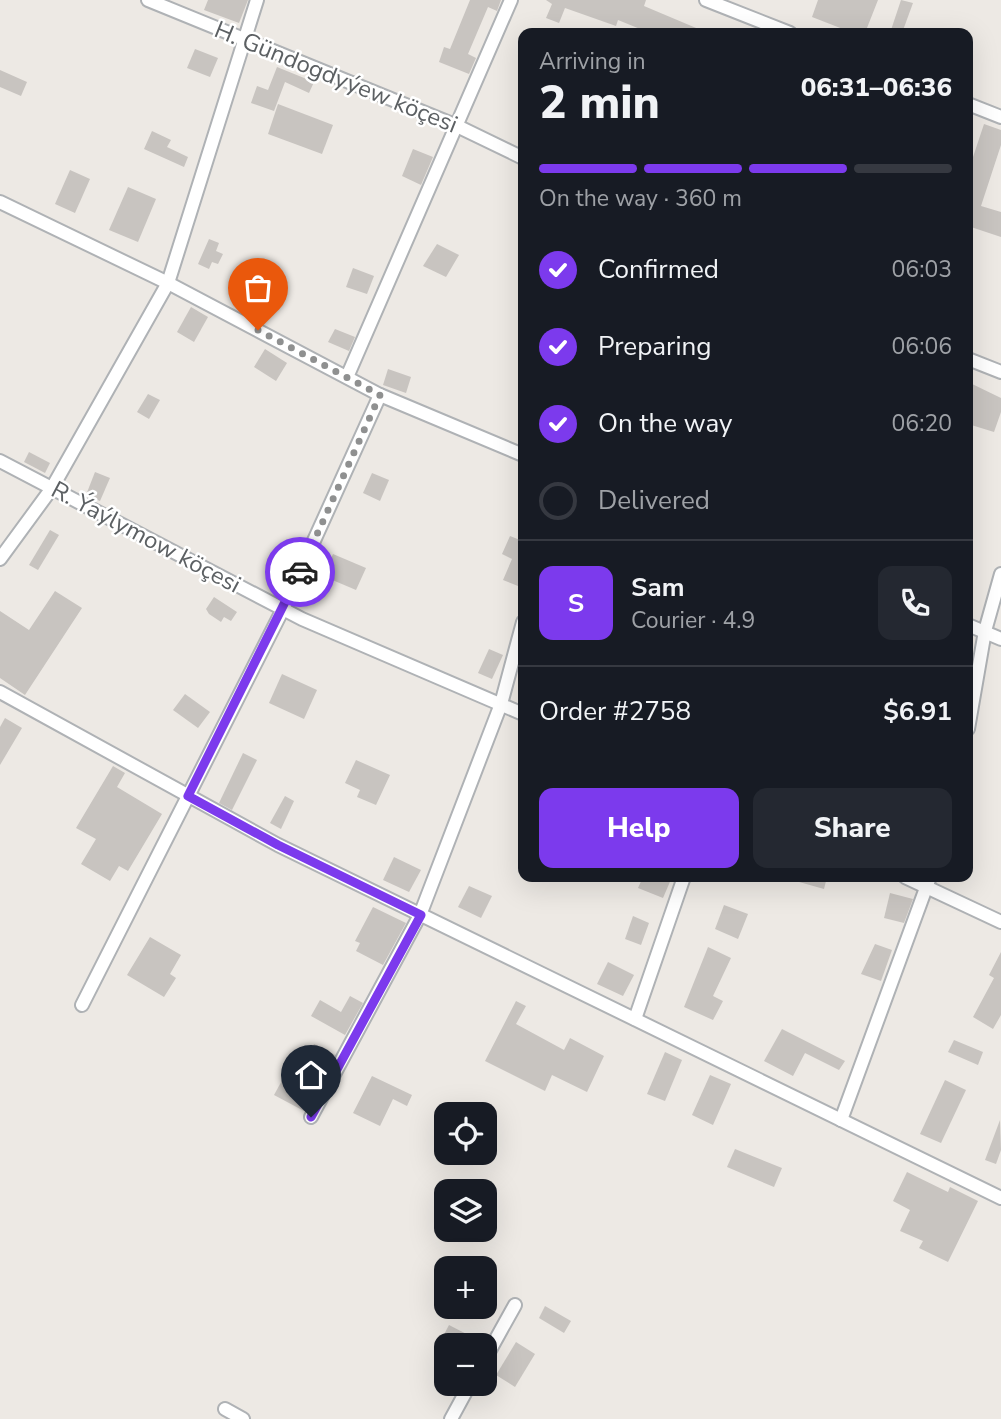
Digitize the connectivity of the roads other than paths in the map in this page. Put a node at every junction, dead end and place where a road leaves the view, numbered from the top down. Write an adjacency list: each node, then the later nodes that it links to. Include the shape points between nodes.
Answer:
1 (148, 0): 6 (street, H. Gündogdyýew köçesi)
2 (257, 0): 6 (street)
3 (511, 0): 9 (street)
4 (706, 0): 5 (street)
5 (759, 28)
6 (247, 40): 9 (street, H. Gündogdyýew köçesi); 12 (street)
7 (973, 106): 8 (street)
8 (1001, 117)
9 (457, 126): 10 (street, H. Gündogdyýew köçesi); 15 (street)
10 (518, 156)
11 (0, 202): 12 (street)
12 (169, 283): 15 (street); 19 (street)
13 (973, 361): 14 (street)
14 (1001, 372)
15 (347, 377): 16 (street)
16 (380, 395): 17 (street); 22 (street)
17 (518, 453)
18 (0, 461): 19 (street, R. Ýaýlymow köçesi)
19 (52, 488): 20 (street); 22 (street, R. Ýaýlymow köçesi)
20 (0, 559)
21 (1001, 574): 24 (street)
22 (283, 609): 29 (street, R. Ýaýlymow köçesi); 31 (street)
23 (973, 627): 24 (street)
24 (985, 631): 25 (street); 28 (street)
25 (1001, 639)
26 (518, 640): 29 (street)
27 (0, 692): 31 (street)
28 (973, 700)
29 (500, 704): 30 (street, R. Ýaýlymow köçesi); 35 (street)
30 (518, 711)
31 (188, 796): 35 (street); 37 (street)
32 (682, 882): 38 (street)
33 (928, 882): 40 (street)
34 (930, 882): 36 (street)
35 (421, 915): 38 (street); 39 (street)
36 (1001, 922)
37 (82, 1005)
38 (635, 1020): 40 (street)
39 (311, 1117)
40 (841, 1120): 41 (street)
41 (1001, 1198)
42 (515, 1305): 43 (street)
43 (497, 1337)
44 (463, 1396): 47 (street)
45 (225, 1409): 46 (street)
46 (243, 1419)
47 (451, 1419)

